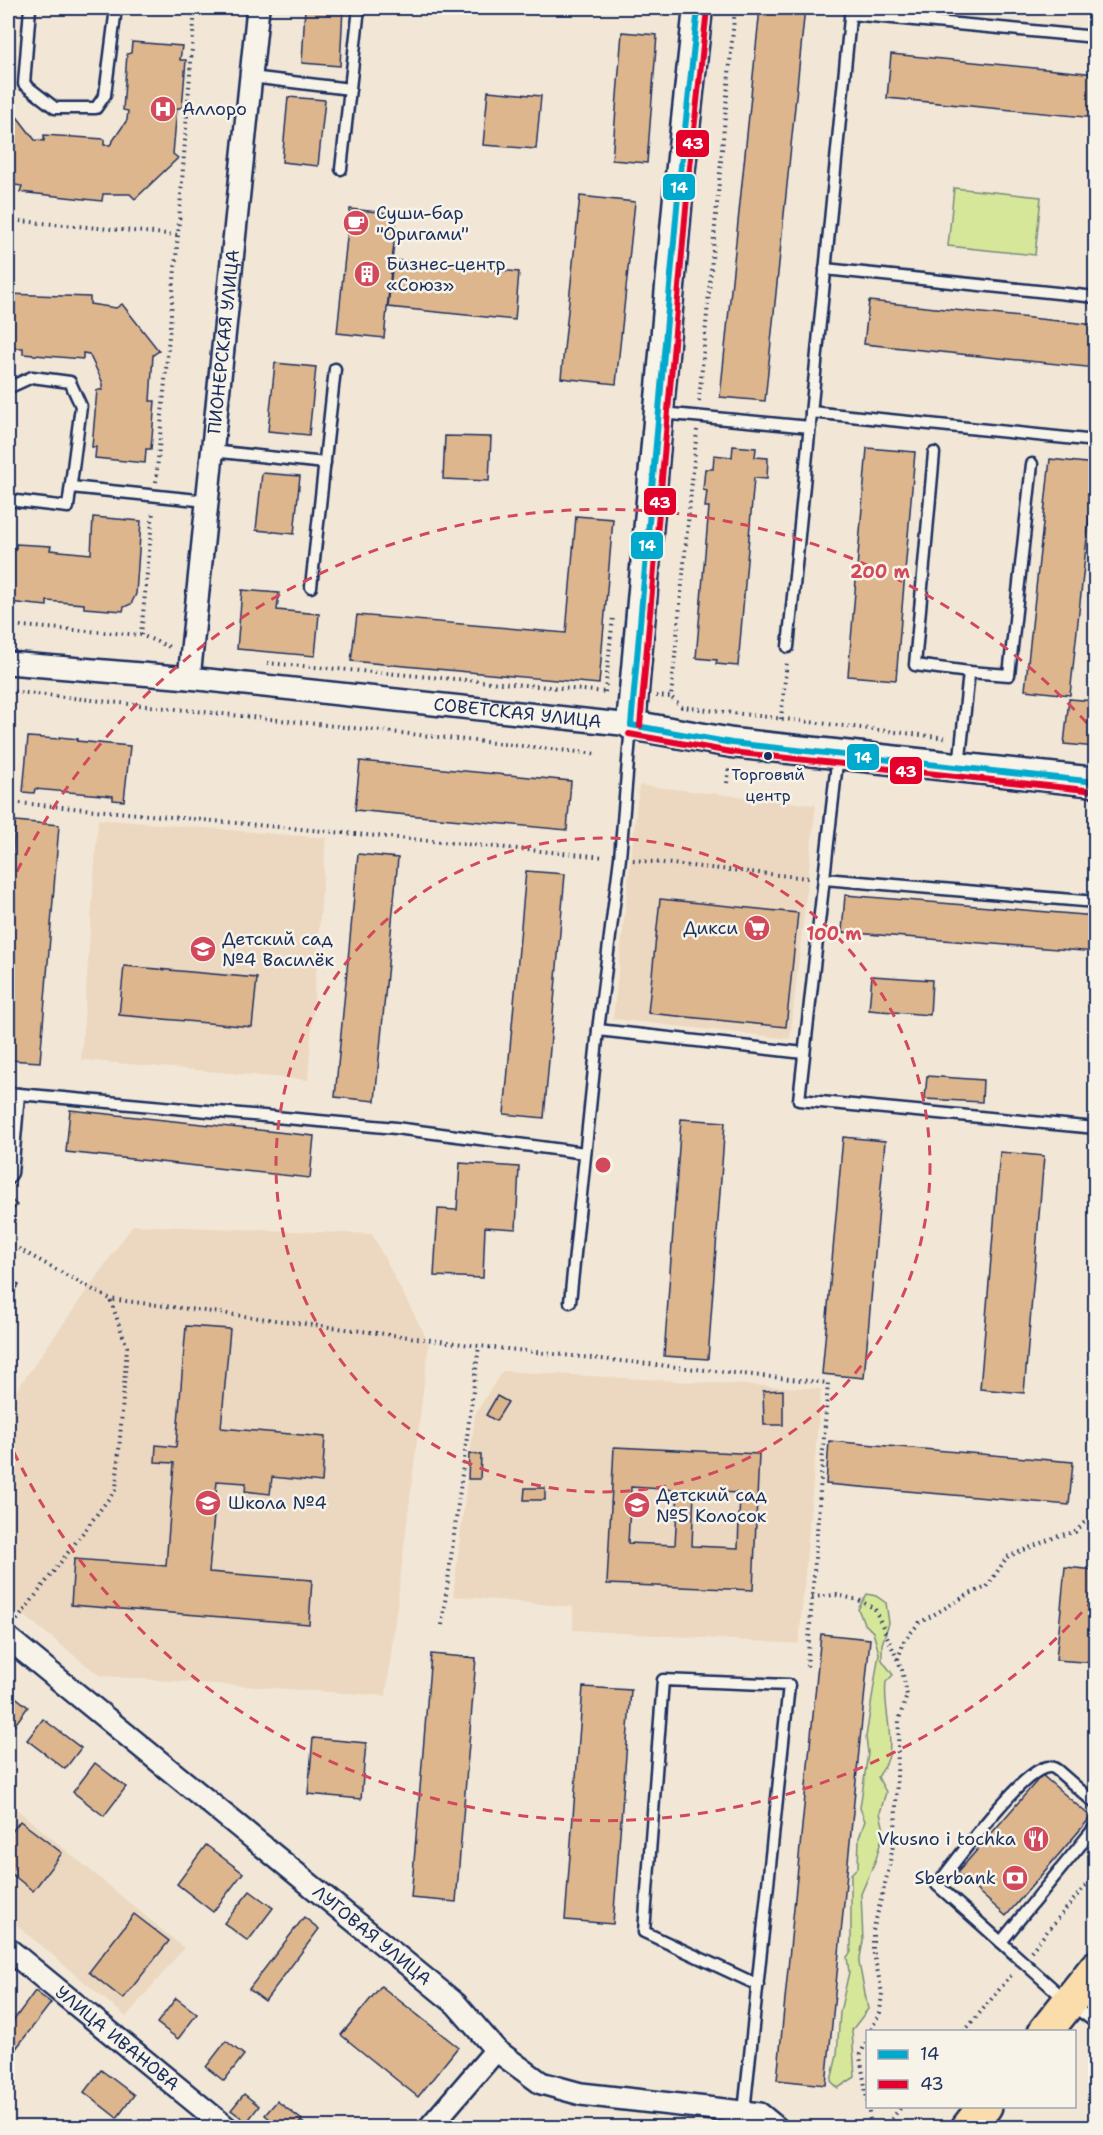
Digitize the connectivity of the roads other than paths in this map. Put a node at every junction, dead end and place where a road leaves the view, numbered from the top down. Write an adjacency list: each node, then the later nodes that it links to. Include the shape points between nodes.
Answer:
1 (30, 8): 2 (lane, via 24,84 56,108 96,108 105,96)
2 (116, 8)
3 (258, 8): 8 (street, ПИОНЕРСКАЯ УЛИЦА)
4 (358, 8): 9 (lane)
5 (698, 8): 16 (street)
6 (851, 11): 7 (lane); 11 (lane)
7 (1095, 37)
8 (251, 77): 9 (lane); 19 (street, ПИОНЕРСКАЯ УЛИЦА)
9 (350, 89): 10 (lane)
10 (341, 169)
11 (825, 269): 12 (lane); 15 (lane)
12 (1095, 297)
13 (335, 369): 21 (lane)
14 (8, 388): 23 (lane, via 32,377 70,382 81,406)
15 (811, 412): 17 (lane); 18 (lane)
16 (658, 413): 17 (lane); 31 (street)
17 (810, 427): 27 (lane)
18 (1095, 441)
19 (212, 450): 21 (lane); 25 (street, ПИОНЕРСКАЯ УЛИЦА)
20 (934, 453): 29 (lane, via 915,665)
21 (325, 463): 26 (lane)
22 (1032, 464): 29 (lane, via 1009,675)
23 (71, 487): 24 (lane, via 68,507); 25 (lane)
24 (8, 500)
25 (207, 501): 30 (street, ПИОНЕРСКАЯ УЛИЦА)
26 (311, 587)
27 (788, 647)
28 (8, 663): 30 (street, СОВЕТСКАЯ УЛИЦА)
29 (969, 672): 33 (lane)
30 (189, 678): 31 (street, СОВЕТСКАЯ УЛИЦА)
31 (631, 725): 32 (street, СОВЕТСКАЯ УЛИЦА, via 732,743); 37 (lane, via 620,858)
32 (838, 754): 33 (street, СОВЕТСКАЯ УЛИЦА); 35 (lane)
33 (960, 754): 34 (street, СОВЕТСКАЯ УЛИЦА)
34 (1095, 782)
35 (824, 879): 36 (lane); 38 (lane)
36 (1095, 903)
37 (598, 1030): 38 (lane); 42 (lane)
38 (804, 1053): 41 (lane, via 799,1100)
39 (13, 1093): 40 (lane); 42 (lane, via 396,1128); 43 (lane, via 12,1173)
40 (8, 1098)
41 (1095, 1128)
42 (585, 1153): 44 (lane)
43 (8, 1179)
44 (570, 1302)
45 (11, 1630): 57 (street, ЛУГОВАЯ УЛИЦА, via 456,2004)
46 (1037, 1772): 47 (lane, via 1052,1767); 48 (lane, via 1049,1771); 50 (lane, via 1014,1790 937,1885)
47 (1095, 1804)
48 (1095, 1814)
49 (1095, 1826): 50 (lane)
50 (1001, 1942): 54 (lane)
51 (8, 1949): 59 (street, УЛИЦА ИВАНОВА)
52 (1095, 1968): 54 (main road)
53 (758, 1985): 53 (lane, via 789,1685 663,1680 644,1932); 58 (lane)
54 (1068, 2002): 55 (lane); 56 (main road)
55 (1095, 2023)
56 (1046, 2030)
57 (496, 2050): 58 (street, ЛУГОВАЯ УЛИЦА, via 541,2083 581,2094); 60 (street)
58 (744, 2112): 61 (street, ЛУГОВАЯ УЛИЦА, via 760,2114)
59 (227, 2127)
60 (429, 2127)
61 (777, 2127)

